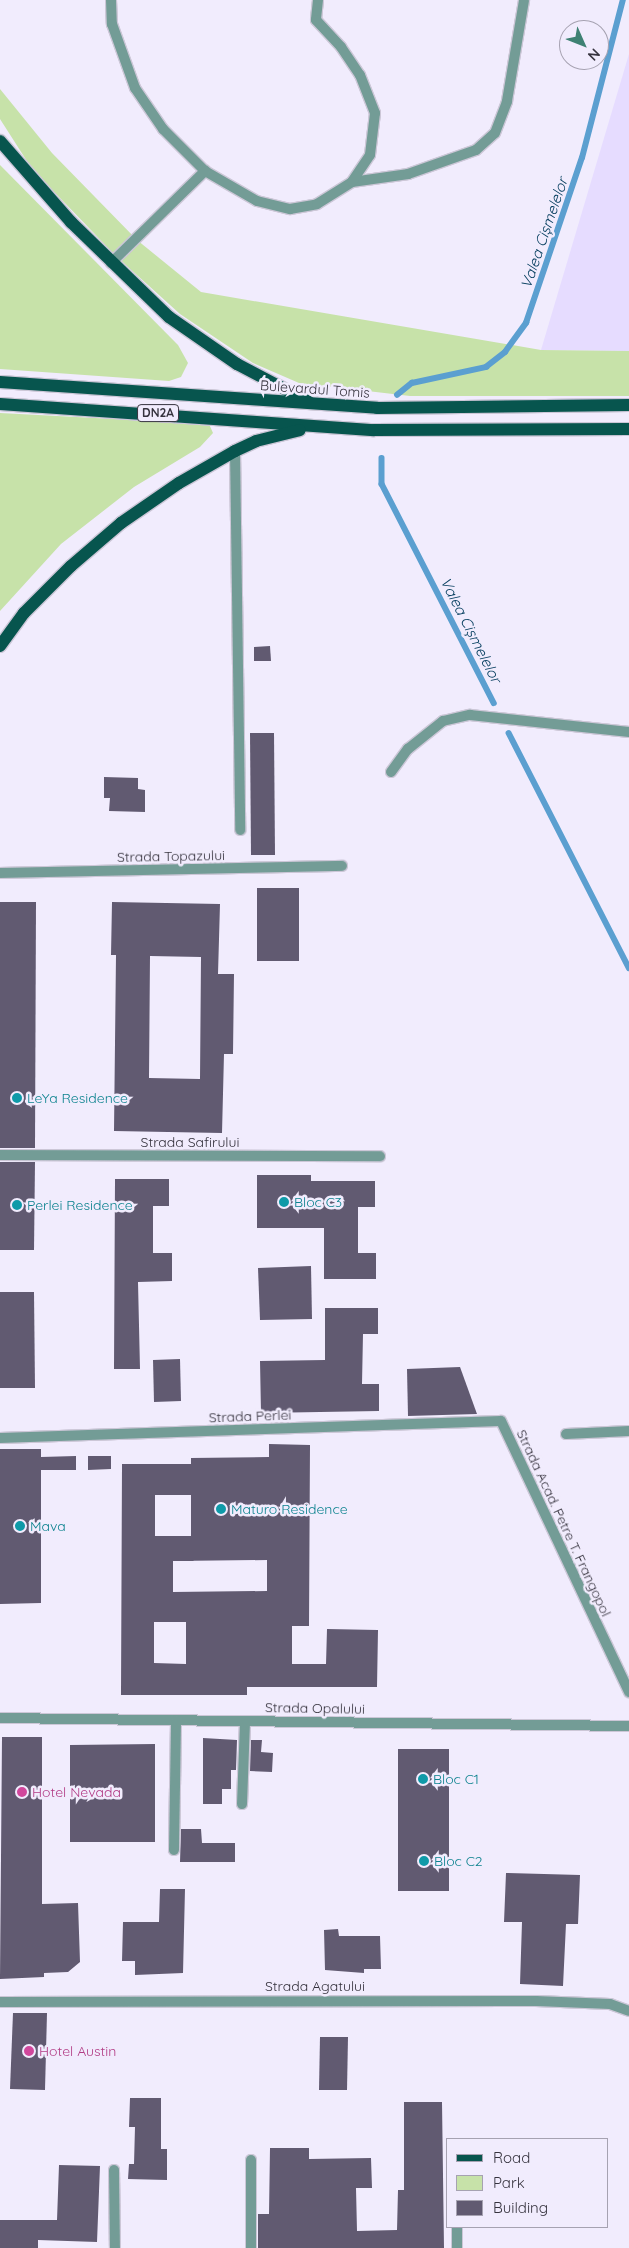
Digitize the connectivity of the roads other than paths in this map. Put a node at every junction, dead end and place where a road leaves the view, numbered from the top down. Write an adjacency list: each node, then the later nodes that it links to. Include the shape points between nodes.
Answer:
1 (111, 0): 5 (street, via 112,24 135,88 163,128)
2 (318, 0): 6 (street, via 316,20 341,47 360,75 375,113 370,155)
3 (524, 0): 6 (street, via 508,101 494,133 476,150 408,174)
4 (0, 141): 7 (main road, via 21,168)
5 (205, 171): 6 (street, via 258,201 290,209 317,204); 7 (street)
6 (352, 182)
7 (111, 263): 11 (main road, via 202,343)
8 (0, 382): 11 (main road, Bulevardul Tomis / DN2A)
9 (0, 404): 12 (main road, DN2A, via 180,414)
10 (629, 404): 11 (main road, Bulevardul Tomis / DN2A, via 490,409)
11 (316, 406)
12 (315, 427): 13 (main road, DN2A, via 490,431); 14 (main road, via 282,433)
13 (629, 429)
14 (235, 451): 15 (main road, via 179,483 121,524 24,613); 18 (street)
15 (0, 646)
16 (629, 732): 17 (street, via 470,715 443,722 408,749)
17 (391, 772)
18 (240, 830)
19 (342, 866): 20 (street, Strada Topazului)
20 (0, 873)
21 (0, 1155): 22 (street, Strada Safirului)
22 (380, 1156)
23 (501, 1421): 26 (street, Strada Perlei); 27 (street, Strada Acad. Petre T. Frangopol)
24 (629, 1431): 25 (street)
25 (566, 1434)
26 (0, 1438)
27 (629, 1692)
28 (0, 1718): 29 (street, Strada Opalului)
29 (176, 1720): 30 (street, Strada Opalului); 33 (street)
30 (245, 1721): 31 (street, Strada Opalului); 32 (street)
31 (629, 1726)
32 (242, 1804)
33 (174, 1850)
34 (0, 2002): 35 (street, Strada Agatului, via 536,2001 610,2004)
35 (629, 2011)
36 (251, 2160): 40 (street)
37 (114, 2170): 39 (street)
38 (457, 2228): 41 (street)
39 (115, 2248)
40 (251, 2248)
41 (457, 2248)

